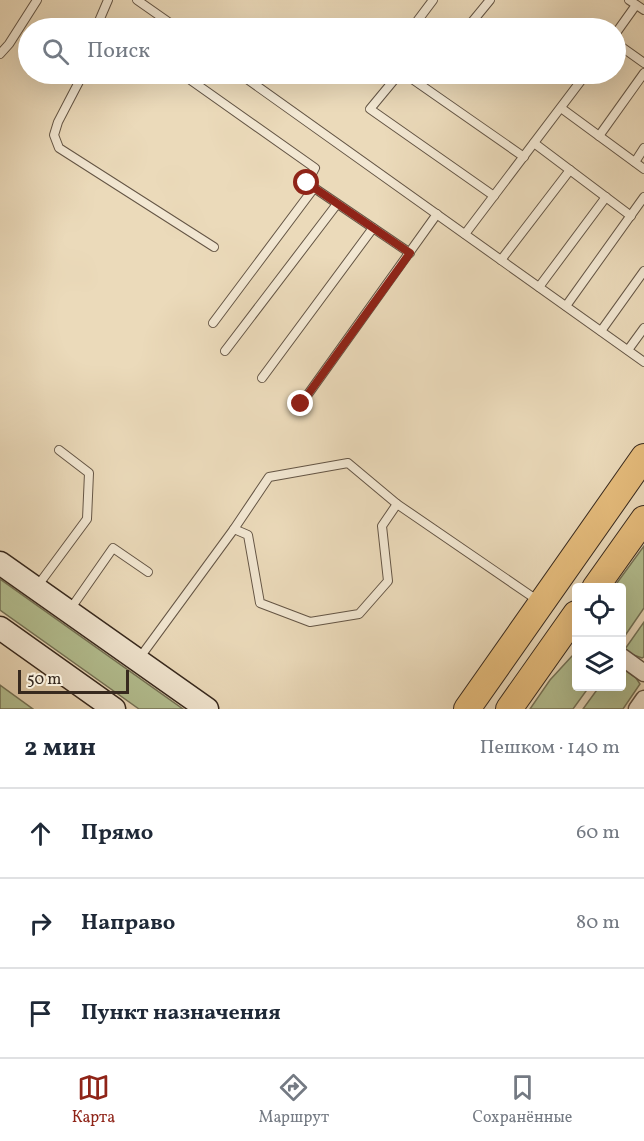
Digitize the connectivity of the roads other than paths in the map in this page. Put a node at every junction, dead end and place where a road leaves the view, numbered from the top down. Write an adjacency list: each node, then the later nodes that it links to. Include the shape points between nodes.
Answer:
1 (37, 0): 8 (lane)
2 (108, 0): 9 (lane)
3 (137, 0): 10 (lane)
4 (433, 0): 11 (lane)
5 (490, 0): 12 (lane)
6 (632, 2): 7 (lane); 13 (lane)
7 (644, 10)
8 (26, 18)
9 (100, 18)
10 (163, 18)
11 (420, 18)
12 (475, 18)
13 (623, 18)
14 (18, 30): 16 (lane)
15 (626, 51): 17 (lane)
16 (0, 54)
17 (644, 63)
18 (644, 74): 26 (lane)
19 (78, 84): 42 (lane, via 54,135 59,148)
20 (196, 84): 33 (lane, via 315,168 307,183)
21 (254, 84): 38 (lane)
22 (391, 84): 34 (lane, via 370,109)
23 (420, 84): 29 (lane)
24 (579, 84): 25 (lane)
25 (561, 108): 26 (lane); 27 (lane)
26 (599, 136): 30 (lane)
27 (534, 143): 29 (lane); 32 (lane)
28 (644, 148): 30 (lane)
29 (524, 157): 34 (lane)
30 (634, 162): 31 (lane)
31 (644, 169)
32 (570, 170): 35 (lane); 44 (lane)
33 (314, 188): 37 (lane); 48 (lane)
34 (494, 196): 41 (lane)
35 (606, 197): 39 (lane); 46 (lane)
36 (644, 197): 39 (lane)
37 (338, 204): 40 (lane); 52 (lane)
38 (437, 214): 41 (lane); 43 (lane)
39 (631, 216): 47 (lane)
40 (374, 228): 43 (lane); 54 (lane)
41 (465, 234): 44 (lane)
42 (214, 247)
43 (410, 253): 55 (lane)
44 (501, 260): 46 (lane)
45 (644, 271): 50 (lane)
46 (539, 286): 47 (lane)
47 (566, 306): 50 (lane)
48 (213, 323)
49 (644, 328): 51 (lane)
50 (601, 331): 51 (lane)
51 (628, 350): 53 (lane)
52 (225, 351)
53 (644, 362)
54 (262, 378)
55 (301, 404)
56 (59, 450): 64 (lane, via 89,473 87,519)
57 (644, 458): 65 (main road)
58 (397, 504): 60 (lane, via 348,463 269,477); 60 (lane, via 382,526 388,582 359,614 310,622 260,603 248,535); 65 (lane)
59 (644, 519): 63 (main road)
60 (234, 529): 69 (lane)
61 (0, 563): 64 (main road)
62 (148, 572): 66 (lane, via 113,548)
63 (599, 583)
64 (36, 589): 66 (main road)
65 (543, 603): 75 (main road)
66 (69, 611): 69 (main road)
67 (572, 623): 76 (main road)
68 (0, 628): 73 (main road)
69 (138, 660): 74 (main road)
70 (626, 660): 71 (street)
71 (644, 673)
72 (644, 699): 77 (street)
73 (114, 709)
74 (207, 709)
75 (467, 709)
76 (509, 709)
77 (637, 709)

